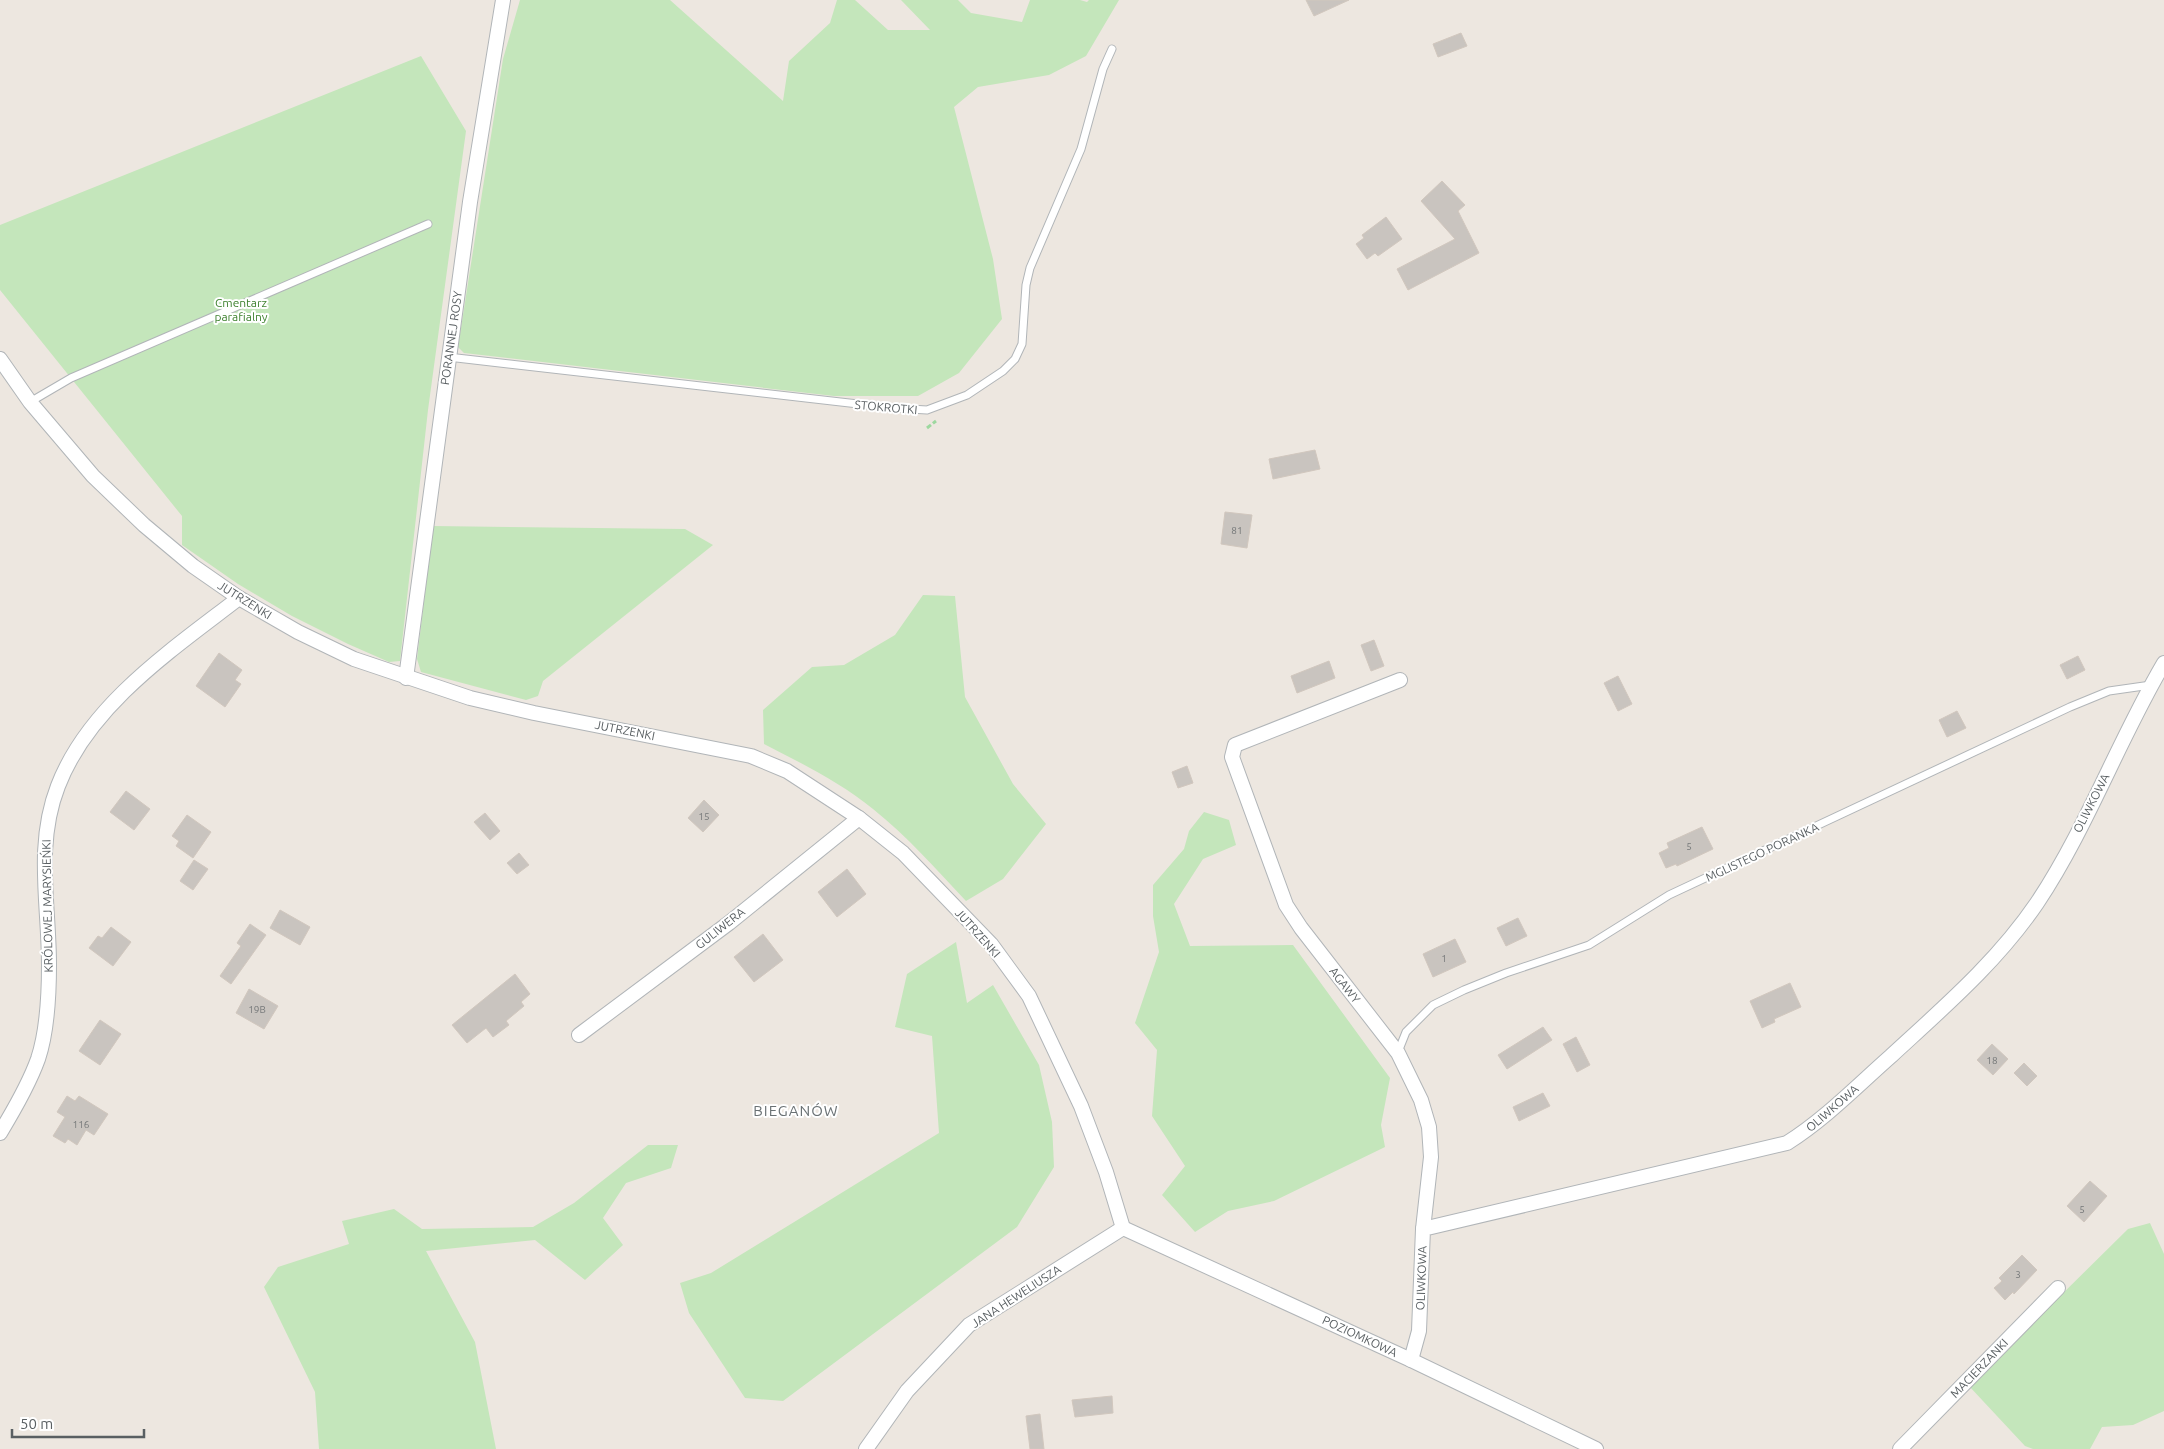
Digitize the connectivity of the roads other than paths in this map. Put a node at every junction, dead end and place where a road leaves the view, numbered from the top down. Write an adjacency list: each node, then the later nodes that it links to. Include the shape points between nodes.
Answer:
1 (504, 0): 4 (street, PORANNEJ ROSY)
2 (1112, 49): 4 (lane, STOKROTKI, via 1081,149 1030,268 1022,344 1015,359 1003,371 968,395 927,410 893,408)
3 (428, 224): 6 (lane, via 71,378)
4 (448, 357): 9 (street, PORANNEJ ROSY)
5 (0, 359): 6 (street, JUTRZENKI)
6 (30, 402): 7 (street, JUTRZENKI, via 93,476 144,525 193,566)
7 (239, 598): 9 (street, JUTRZENKI, via 346,655); 15 (street, KRÓLOWEJ MARYSIEŃKI, via 150,666 101,717 76,750 58,785 45,836 49,966 44,1029 38,1059)
8 (2164, 663): 11 (street, OLIWKOWA)
9 (406, 678): 12 (street, JUTRZENKI, via 534,713 751,756 787,771)
10 (1400, 680): 14 (street, AGAWY, via 1235,745 1232,757 1286,905)
11 (2151, 685): 14 (lane, MGLISTEGO PORANKA, via 2109,691 2070,707 1669,895 1589,946 1506,973 1433,1005 1406,1032); 17 (street, OLIWKOWA, via 2037,903 1996,957 1813,1126 1787,1142)
12 (859, 818): 13 (street, GULIWERA, via 729,923); 16 (street, JUTRZENKI, via 903,853 991,944 1029,996 1081,1106)
13 (579, 1035)
14 (1398, 1053): 17 (street, AGAWY, via 1421,1100 1429,1127 1430,1157)
15 (0, 1133)
16 (1123, 1228): 19 (street, POZIOMKOWA); 20 (street, JANA HEWELIUSZA, via 970,1324 907,1391)
17 (1423, 1228): 19 (street, OLIWKOWA, via 1419,1331)
18 (2058, 1288): 22 (street, MACIERZANKI)
19 (1411, 1360): 21 (street, POZIOMKOWA)
20 (866, 1449)
21 (1596, 1449)
22 (1900, 1449)

